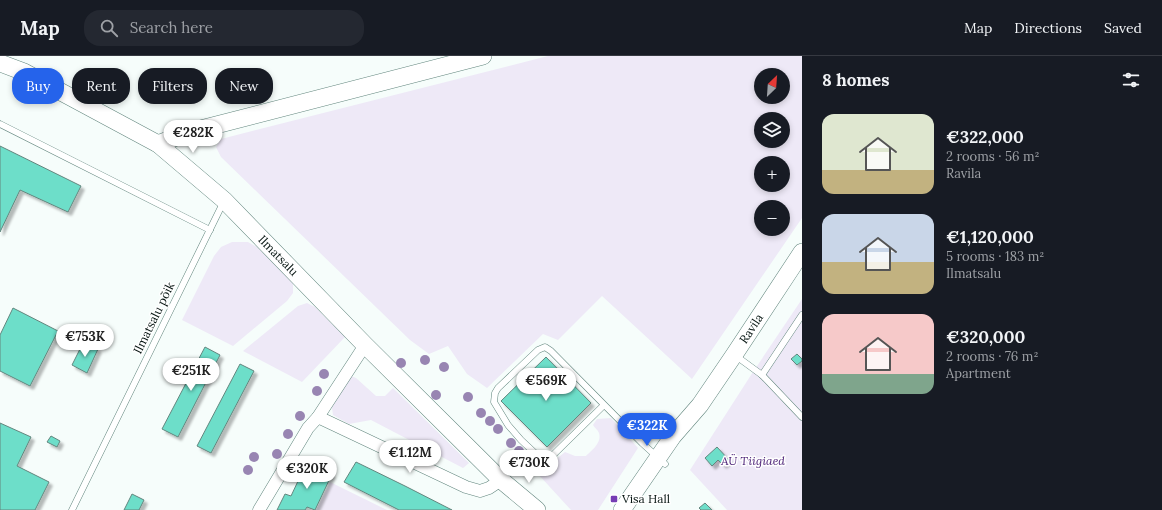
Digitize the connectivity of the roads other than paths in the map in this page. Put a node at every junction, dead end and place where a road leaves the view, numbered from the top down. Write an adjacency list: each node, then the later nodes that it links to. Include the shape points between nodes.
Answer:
1 (4, 56): 5 (street, Ilmatsalu)
2 (483, 56): 8 (street, via 189,132)
3 (0, 63): 4 (street, Ilmatsalu)
4 (13, 68)
5 (19, 68)
6 (64, 93): 8 (street, Ilmatsalu)
7 (0, 124): 10 (lane)
8 (158, 144): 9 (street, Ilmatsalu)
9 (224, 200): 10 (lane, Ilmatsalu põik); 13 (street, Ilmatsalu)
10 (210, 230): 21 (lane, Ilmatsalu põik)
11 (802, 252): 14 (street, Ravila)
12 (802, 315): 15 (lane)
13 (365, 345): 17 (street); 20 (street, Ilmatsalu)
14 (734, 355): 15 (lane); 19 (street, Ravila, via 700,405 673,436)
15 (762, 375): 18 (lane)
16 (604, 404): 16 (lane, via 545,347 538,350 498,388 494,402 521,440 538,456 547,458); 19 (lane)
17 (318, 417): 20 (street, via 466,487 480,491); 22 (street, via 308,428)
18 (802, 417)
19 (661, 460): 25 (street, Ravila); 26 (street, Ravila)
20 (502, 480): 23 (street, Ilmatsalu); 24 (street, Ilmatsalu)
21 (72, 510)
22 (259, 510)
23 (523, 510)
24 (537, 510)
25 (622, 510)
26 (635, 510)

